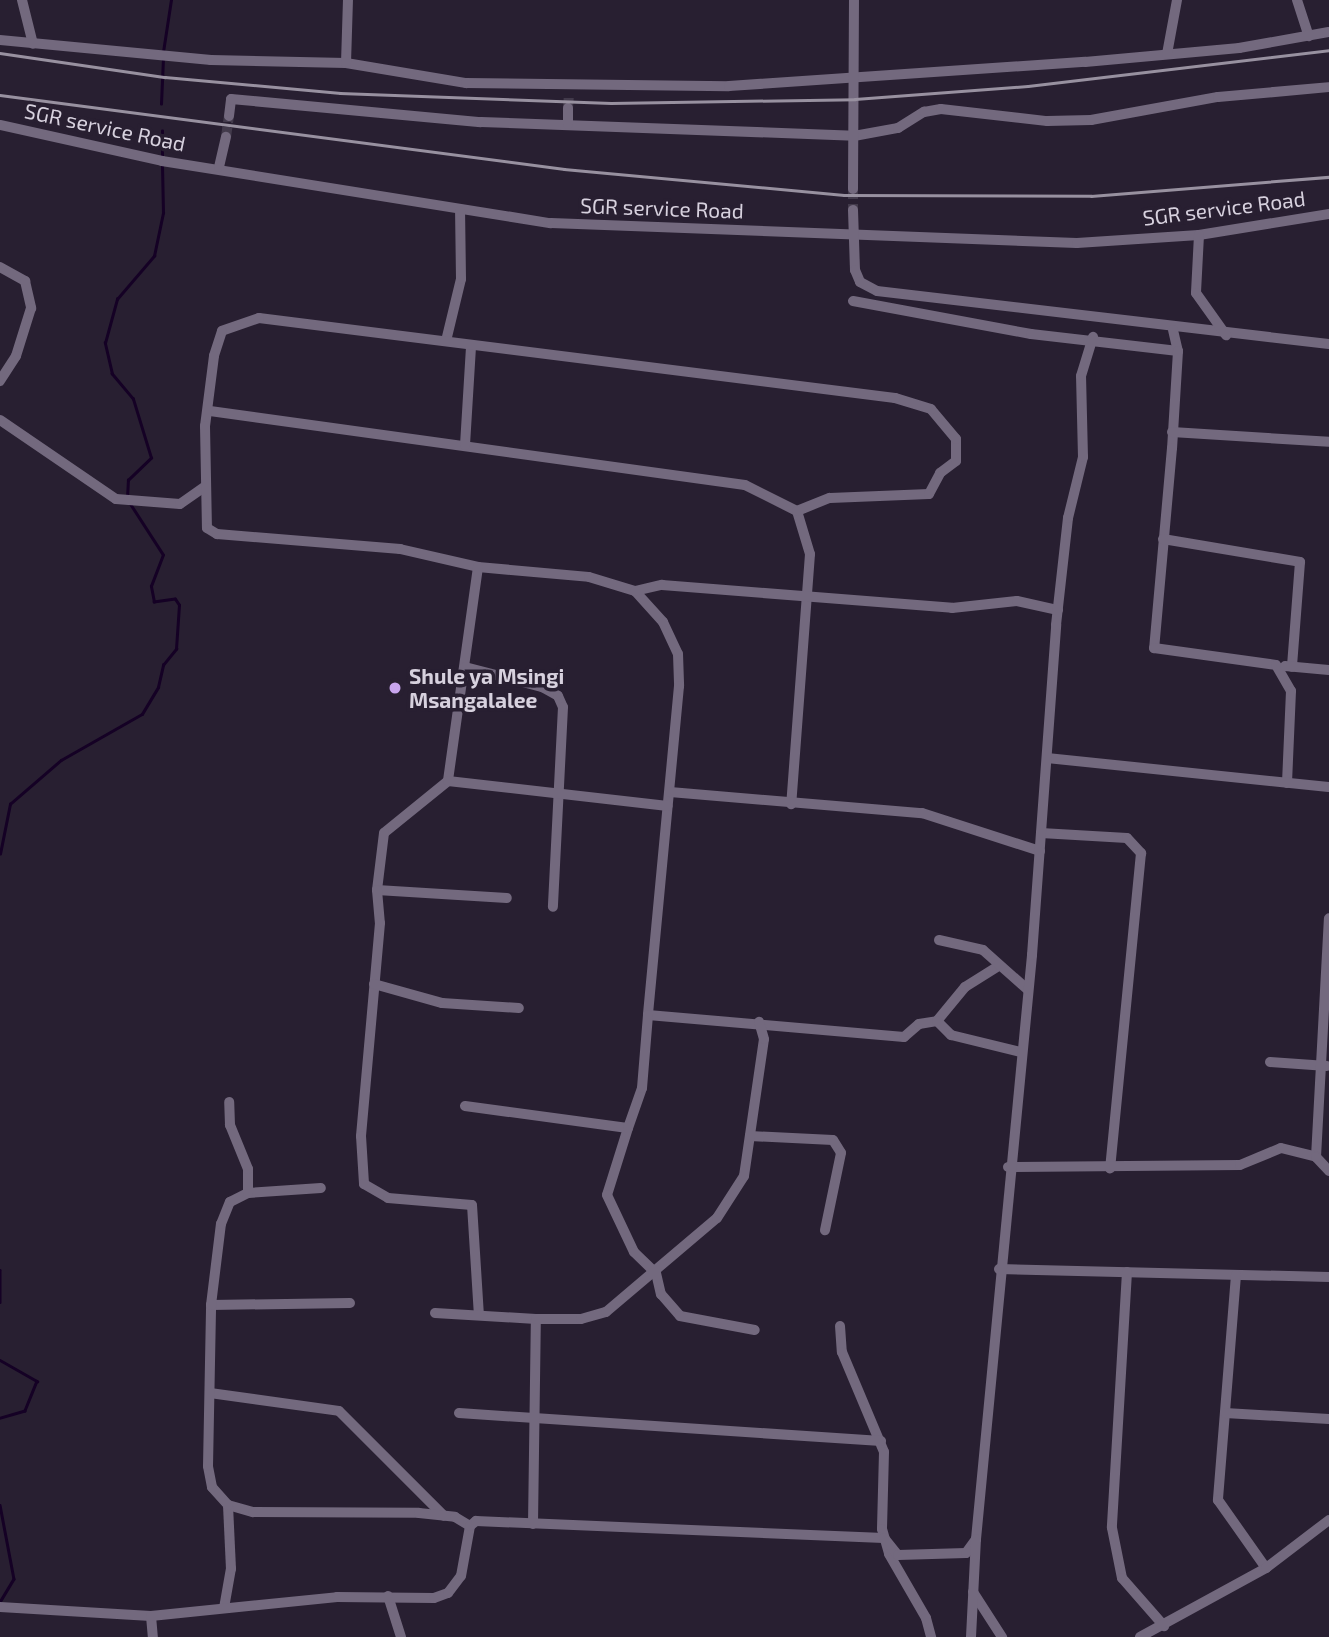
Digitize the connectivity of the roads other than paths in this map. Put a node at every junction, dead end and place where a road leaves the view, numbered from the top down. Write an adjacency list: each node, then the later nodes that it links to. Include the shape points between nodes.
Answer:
1 (22, 0): 9 (street)
2 (348, 0): 11 (street)
3 (854, 0): 12 (street)
4 (1177, 0): 10 (street)
5 (1297, 0): 7 (street)
6 (1329, 32): 7 (street)
7 (1309, 36): 10 (street)
8 (0, 40): 9 (street)
9 (33, 44): 11 (street, via 222,61)
10 (1167, 54): 12 (street)
11 (346, 63): 12 (street, via 466,83 569,90)
12 (855, 78): 18 (street)
13 (1329, 87): 18 (street, via 1218,97 1091,120 1047,121 941,109 924,111 898,128)
14 (568, 108): 16 (street)
15 (229, 116): 16 (street, via 231,99 481,122)
16 (568, 124): 18 (street)
17 (0, 125): 20 (street, SGR service Road, via 162,161)
18 (854, 136): 21 (street)
19 (226, 137): 20 (street)
20 (219, 167): 22 (street, SGR service Road)
21 (853, 189)
22 (460, 211): 26 (street, SGR service Road, via 551,223); 32 (street, via 461,279)
23 (853, 211): 26 (street)
24 (1329, 214): 25 (street, SGR service Road)
25 (1199, 235): 26 (street, SGR service Road, via 1077,243); 30 (street, via 1196,293)
26 (853, 237): 29 (street, via 860,282 877,291)
27 (0, 268): 36 (street, via 24,281 31,308 16,356)
28 (853, 301): 31 (street, via 1031,334)
29 (1173, 330): 30 (street); 35 (street)
30 (1226, 335): 33 (street)
31 (1093, 337): 35 (street); 48 (street, via 1081,376 1083,457 1068,518)
32 (446, 341): 34 (street); 37 (street, via 248,318 222,331)
33 (1329, 344)
34 (471, 346): 41 (street); 43 (street, via 895,398 931,409 956,439 956,461 940,474 929,494 830,498)
35 (1178, 351): 39 (street)
36 (0, 381)
37 (210, 411): 41 (street); 42 (street)
38 (0, 420): 42 (street, via 100,491 121,499 180,503)
39 (1172, 432): 40 (street); 44 (street)
40 (1329, 442)
41 (465, 445): 43 (street, via 745,485)
42 (204, 487): 45 (street, via 203,521 217,534 400,549)
43 (797, 511): 47 (street, via 810,554)
44 (1163, 539): 49 (street, via 1154,648); 51 (street, via 1300,562)
45 (478, 567): 46 (street, via 546,570); 50 (street)
46 (635, 592): 47 (street, via 662,585); 57 (street, via 663,621 678,654)
47 (806, 594): 48 (street, via 952,608 1017,601); 59 (street)
48 (1058, 610): 53 (street)
49 (1276, 665): 51 (street); 55 (street, via 1291,691)
50 (465, 667): 54 (street); 58 (street, via 558,696 563,707)
51 (1292, 667): 52 (street)
52 (1329, 670)
53 (1047, 758): 55 (street); 61 (street)
54 (448, 781): 58 (street); 63 (street, via 384,832)
55 (1287, 783): 56 (street)
56 (1329, 787)
57 (670, 792): 59 (street); 60 (street)
58 (556, 793): 60 (street); 65 (street)
59 (791, 804): 62 (street, via 922,813)
60 (668, 806): 73 (street)
61 (1041, 832): 62 (street); 85 (street, via 1127,838 1141,853)
62 (1040, 851): 71 (street)
63 (377, 890): 64 (street); 70 (street, via 380,923)
64 (508, 898)
65 (553, 907)
66 (1329, 918): 68 (street)
67 (939, 940): 69 (street, via 983,950)
68 (1328, 959): 78 (street)
69 (998, 965): 71 (street); 74 (street, via 965,986)
70 (374, 984): 72 (street, via 442,1003); 98 (street, via 361,1136 363,1184 388,1198 472,1205)
71 (1028, 990): 76 (street)
72 (519, 1008)
73 (648, 1015): 75 (street); 81 (street, via 642,1088)
74 (937, 1021): 75 (street, via 919,1024 904,1037 888,1038); 76 (street, via 951,1035)
75 (759, 1022): 82 (street, via 764,1039)
76 (1021, 1052): 84 (street)
77 (1270, 1062): 78 (street)
78 (1325, 1066): 83 (street)
79 (229, 1102): 88 (street, via 230,1125 248,1169)
80 (465, 1107): 81 (street)
81 (628, 1128): 92 (street, via 607,1195 634,1252)
82 (750, 1136): 89 (street, via 832,1140 841,1153); 92 (street, via 744,1176 717,1218)
83 (1316, 1157): 85 (street, via 1281,1148 1240,1165); 86 (street)
84 (1009, 1167): 85 (street); 90 (street)
85 (1110, 1168)
86 (1329, 1171)
87 (321, 1188): 88 (street)
88 (248, 1193): 96 (street, via 230,1202 221,1223)
89 (825, 1230)
90 (999, 1269): 91 (street); 114 (street)
91 (1127, 1272): 93 (street); 121 (street, via 1113,1539 1122,1578)
92 (656, 1273): 99 (street, via 606,1312 581,1319); 101 (street, via 661,1294 680,1317)
93 (1236, 1275): 94 (street); 104 (street)
94 (1329, 1278)
95 (350, 1303): 96 (street)
96 (211, 1305): 102 (street)
97 (435, 1313): 98 (street)
98 (479, 1315): 99 (street)
99 (536, 1319): 106 (street)
100 (839, 1326): 107 (street, via 842,1352)
101 (755, 1330)
102 (210, 1393): 108 (street, via 208,1466 212,1487); 109 (street, via 339,1411)
103 (459, 1413): 106 (street)
104 (1225, 1413): 105 (street); 115 (street, via 1217,1500)
105 (1329, 1419)
106 (532, 1421): 107 (street); 111 (street)
107 (881, 1441): 113 (street)
108 (228, 1504): 109 (street, via 253,1512); 119 (street, via 231,1569)
109 (444, 1516): 112 (street)
110 (1329, 1520): 115 (street)
111 (533, 1524): 112 (street, via 476,1521); 113 (street)
112 (470, 1526): 117 (street, via 461,1576 448,1593)
113 (884, 1538): 114 (street, via 898,1555 965,1553); 124 (street)
114 (976, 1539): 116 (street)
115 (1266, 1568): 121 (street)
116 (973, 1592): 125 (street); 126 (street)
117 (388, 1596): 119 (street); 123 (street)
118 (0, 1607): 120 (street)
119 (224, 1608): 120 (street)
120 (151, 1616): 122 (street)
121 (1164, 1626): 127 (street)
122 (153, 1637)
123 (401, 1637)
124 (931, 1637)
125 (971, 1637)
126 (1002, 1637)
127 (1140, 1637)

